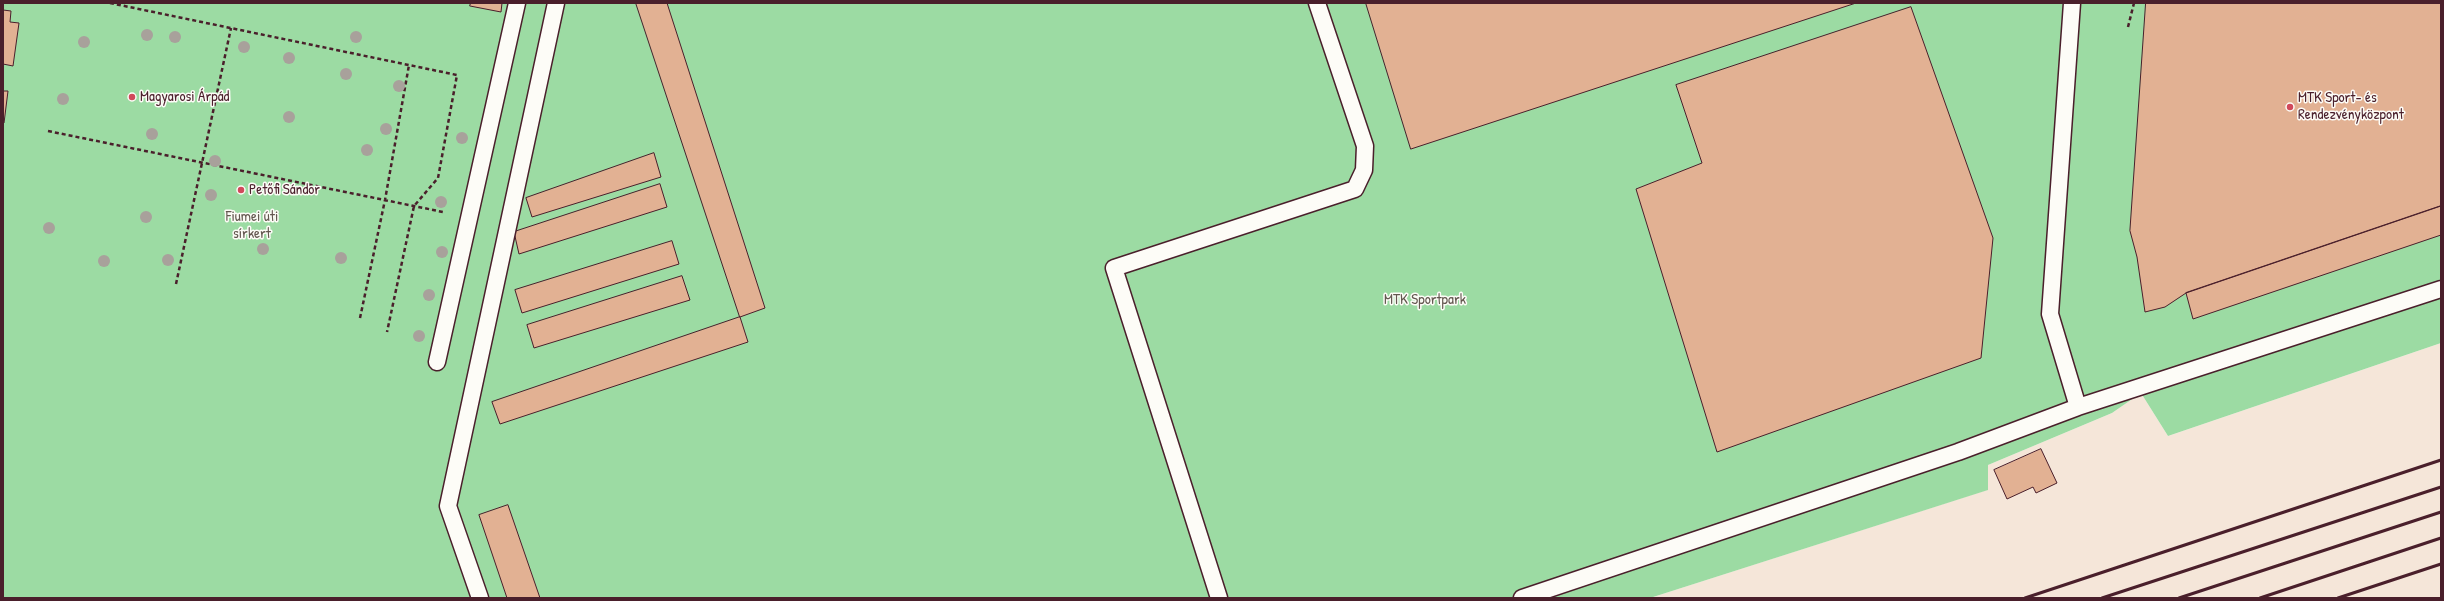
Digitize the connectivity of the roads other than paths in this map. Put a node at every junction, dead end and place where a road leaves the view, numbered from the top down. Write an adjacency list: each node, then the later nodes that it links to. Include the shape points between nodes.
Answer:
1 (517, 3): 6 (lane)
2 (556, 3): 8 (lane, via 448,506)
3 (1317, 3): 9 (lane, via 1365,146 1364,170 1355,189 1114,268)
4 (2072, 3): 7 (lane, via 2050,314)
5 (2441, 289): 7 (lane)
6 (436, 362)
7 (2078, 407): 10 (lane, via 1951,455)
8 (480, 598)
9 (1220, 598)
10 (1522, 598)

